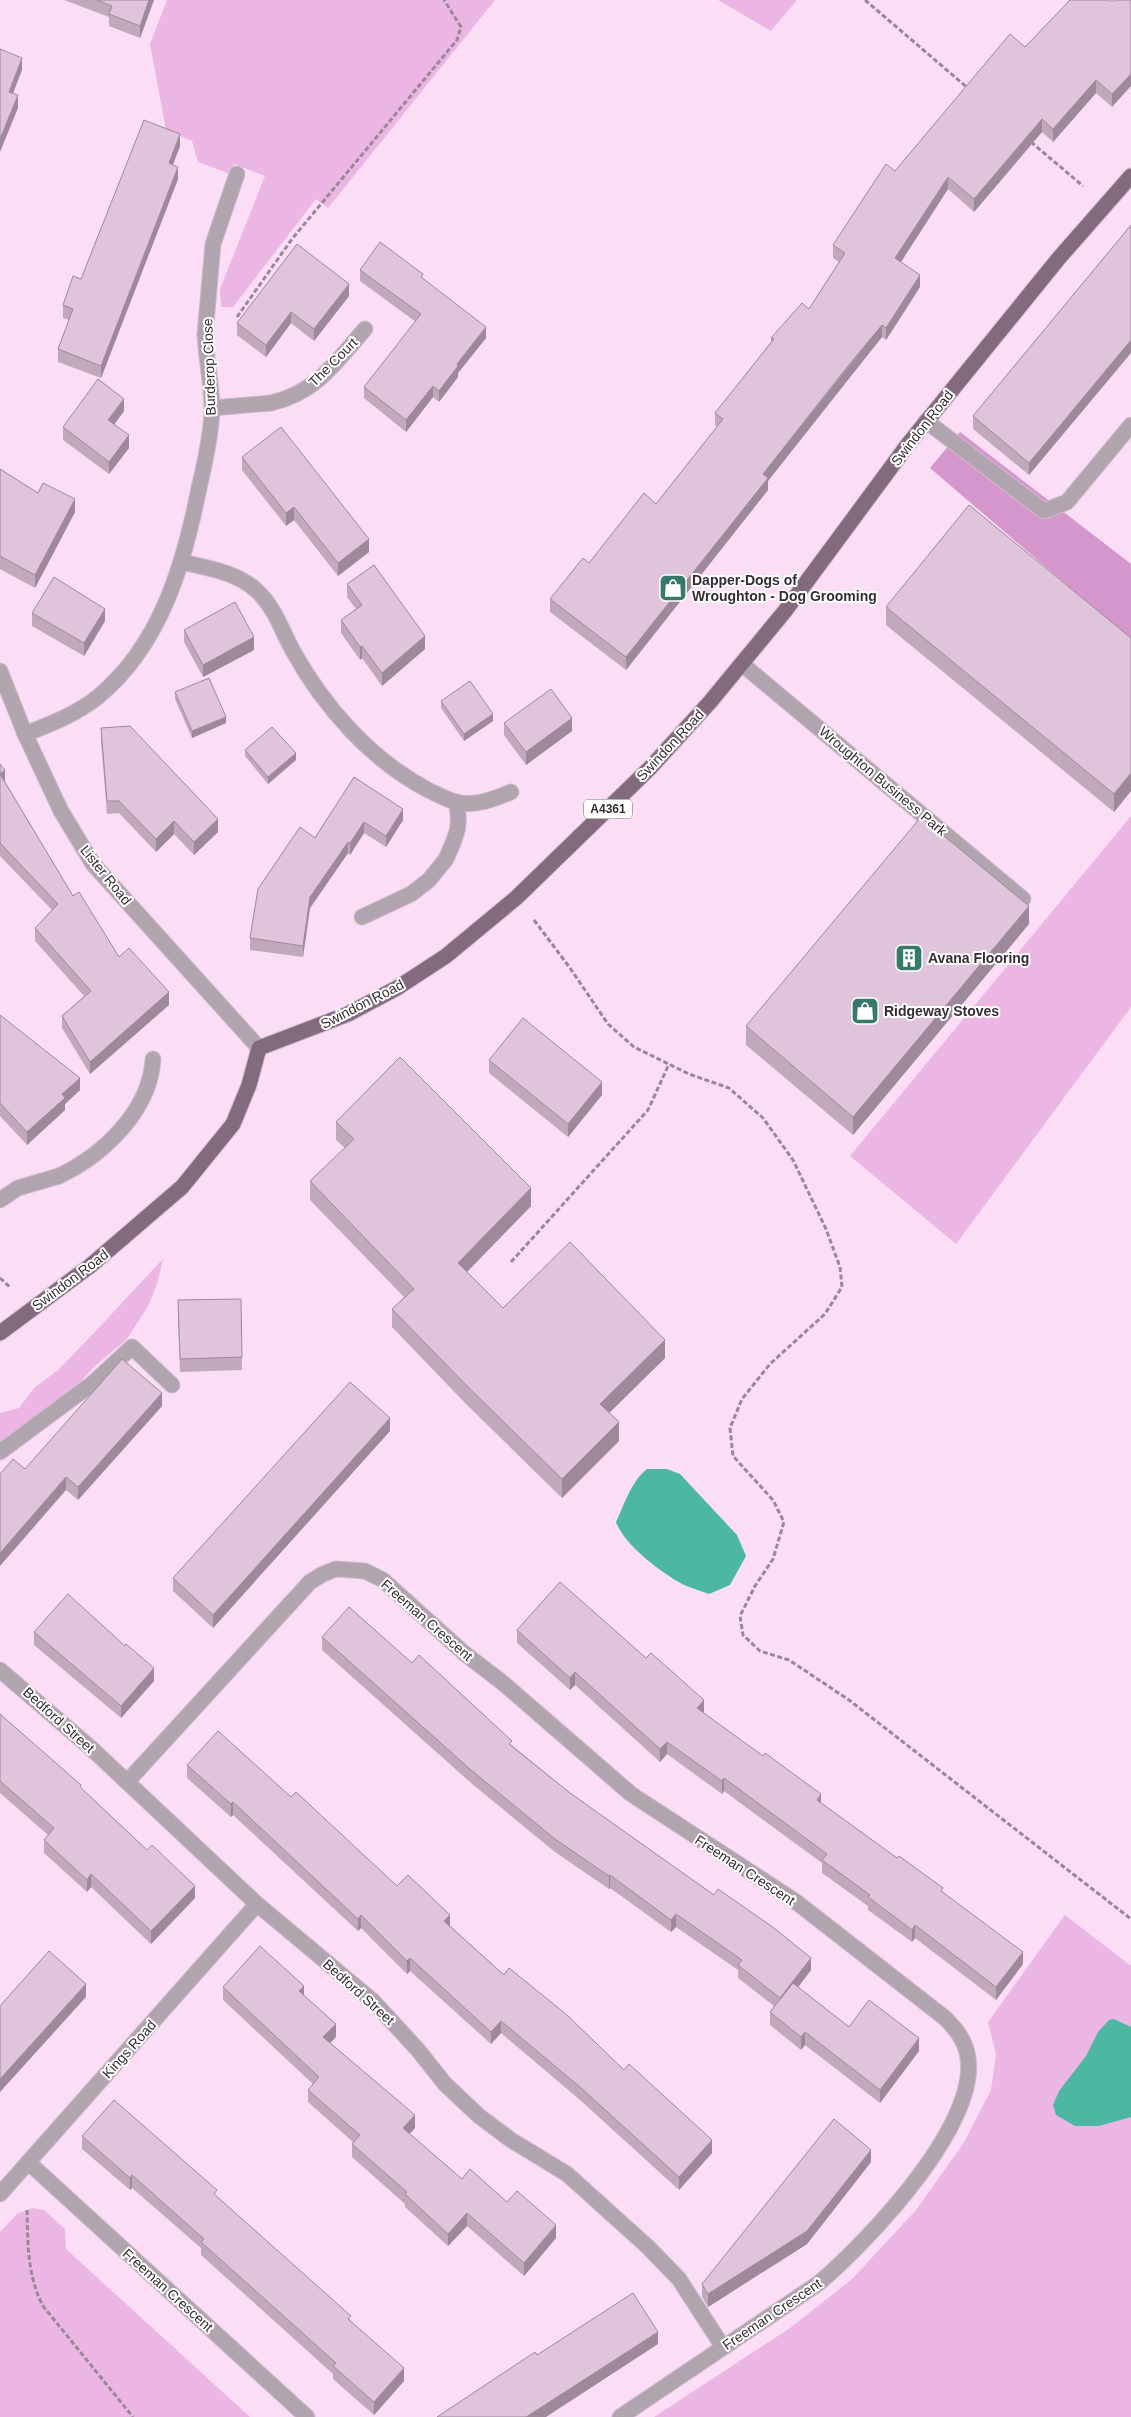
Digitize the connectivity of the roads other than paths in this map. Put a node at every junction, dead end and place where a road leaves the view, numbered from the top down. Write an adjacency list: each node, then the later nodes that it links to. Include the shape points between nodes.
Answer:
1 (237, 174): 4 (street, Burderop Close, via 213,244 205,334)
2 (1131, 176): 5 (main road, Swindon Road / A4361)
3 (365, 329): 4 (street, The Court, via 323,376 290,399)
4 (212, 408): 7 (street, Burderop Close, via 204,465)
5 (926, 421): 6 (street, via 1044,510 1067,502); 8 (main road, Swindon Road / A4361)
6 (1131, 425)
7 (182, 562): 10 (street, Burderop Close, via 152,630 112,684 75,713); 12 (street, via 223,572 255,589 275,612 292,650 345,724 393,768)
8 (742, 664): 13 (street, Wroughton Business Park); 15 (main road, Swindon Road / A4361, via 650,768 516,898 446,956 398,988 341,1017)
9 (0, 671): 10 (street, Lister Road)
10 (26, 734): 15 (street, Lister Road, via 61,811 93,864)
11 (511, 792): 12 (street, via 486,802)
12 (456, 802): 14 (street, via 460,819 457,834 446,859 430,880 411,894)
13 (1024, 898)
14 (362, 917)
15 (259, 1048): 18 (main road, Swindon Road, via 249,1085 233,1124 182,1187 90,1266)
16 (153, 1059): 17 (street, via 152,1074 132,1114 96,1154 59,1176)
17 (2, 1194)
18 (0, 1333)
19 (172, 1385): 20 (street, via 132,1347 93,1383)
20 (0, 1452)
21 (0, 1670): 22 (street, Bedford Street)
22 (126, 1782): 23 (street, Bedford Street); 26 (street, Freeman Crescent, via 310,1582 336,1569 365,1571 383,1580 631,1794 795,1901 945,2018 959,2032 967,2050 968,2072 957,2111 939,2148 899,2203 846,2260 790,2305)
23 (257, 1904): 24 (street, Kings Road); 26 (street, Bedford Street, via 373,2001 445,2084 479,2116 567,2174 648,2247 679,2279)
24 (28, 2162): 25 (street, Kings Road); 27 (street, Freeman Crescent)
25 (0, 2194)
26 (723, 2347): 28 (street, Freeman Crescent)
27 (307, 2417)
28 (620, 2417)

